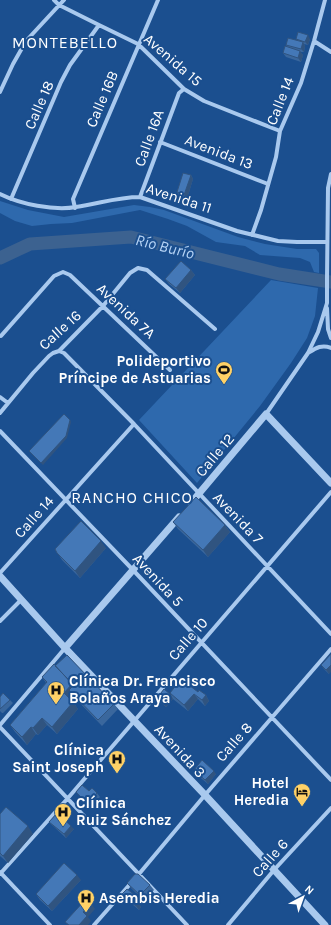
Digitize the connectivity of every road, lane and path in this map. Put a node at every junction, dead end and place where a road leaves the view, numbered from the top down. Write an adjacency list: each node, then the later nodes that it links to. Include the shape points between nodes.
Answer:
1 (54, 0): 5 (street, Avenida 15)
2 (64, 0): 5 (street)
3 (158, 0): 8 (street, Calle 16B)
4 (325, 0): 7 (street, Calle 14)
5 (59, 5): 6 (street, Avenida 15); 11 (street, via 26,41)
6 (99, 25): 8 (street, Avenida 15); 18 (street, Calle 18, via 61,82)
7 (314, 41): 9 (street); 12 (street, Calle 14, via 301,83)
8 (138, 44): 10 (street, Avenida 15); 19 (street, Calle 16B, via 73,199)
9 (331, 52)
10 (184, 89): 12 (street, Avenida 15, via 204,101); 13 (street, Calle 16A, via 178,93)
11 (0, 92)
12 (280, 131): 15 (street, Calle 14)
13 (160, 142): 15 (street, Avenida 13); 17 (street, Calle 16A)
14 (331, 174): 21 (street, Calle 12, via 328,188)
15 (268, 184): 20 (street, Calle 14)
16 (0, 194): 18 (street, Avenida 11)
17 (140, 197): 19 (street, Avenida 11, via 120,198); 20 (street, Avenida 11)
18 (11, 199): 19 (street, Avenida 11, via 50,208)
19 (75, 208)
20 (252, 235): 21 (street, Avenida 11, via 285,242)
21 (327, 242): 22 (street, Calle 12)
22 (327, 303): 26 (street); 29 (street, Calle 12)
23 (103, 306): 24 (street, Calle 16, via 130,273 138,268 147,270); 25 (street, Avenida 7A, via 70,275 63,272 54,276); 28 (street, Calle 16); 30 (street, Avenida 7A)
24 (215, 329)
25 (1, 336)
26 (331, 338)
27 (331, 348): 29 (street, via 319,346)
28 (60, 351): 32 (street, Calle 16, via 49,356); 35 (street, Avenida 7)
29 (308, 353): 34 (street, Calle 12)
30 (170, 370)
31 (0, 397): 32 (street)
32 (8, 403): 33 (street, Calle 16)
33 (0, 413)
34 (266, 414): 37 (street); 39 (street, Calle 12)
35 (134, 424): 39 (street, Avenida 7); 40 (street, Calle 14)
36 (0, 431): 40 (street, Avenida 5)
37 (331, 482)
38 (331, 492): 41 (street, Calle 10)
39 (198, 494): 41 (street, Avenida 7); 42 (street, Calle 12)
40 (66, 500): 42 (street, Avenida 5); 43 (street, Calle 14)
41 (268, 566): 47 (street, Avenida 7); 48 (street, Calle 10)
42 (133, 570): 48 (street, Avenida 5); 49 (street, Calle 12)
43 (0, 573)
44 (0, 576): 45 (street, Avenida 3)
45 (22, 600): 46 (street); 49 (street, Avenida 3)
46 (0, 621)
47 (331, 634)
48 (201, 643): 51 (street, Avenida 5); 52 (street, Calle 10)
49 (65, 648): 52 (street, Avenida 3); 53 (street, Calle 12)
50 (331, 649): 51 (street, Calle 8)
51 (272, 718): 54 (street, Avenida 5); 55 (street, Calle 8)
52 (134, 721): 55 (street, Avenida 3); 56 (street, Calle 10)
53 (0, 726): 56 (street)
54 (331, 780)
55 (205, 795): 58 (street, Avenida 3); 60 (street, Calle 8)
56 (68, 798): 59 (street, Calle 10); 60 (street)
57 (331, 808): 58 (street, Calle 6)
58 (274, 870): 64 (street, Calle 6); 65 (street, Avenida 3)
59 (0, 873): 61 (street)
60 (139, 874): 62 (street, Calle 8); 63 (street)
61 (50, 925)
62 (94, 925)
63 (187, 925)
64 (228, 925)
65 (325, 925)

